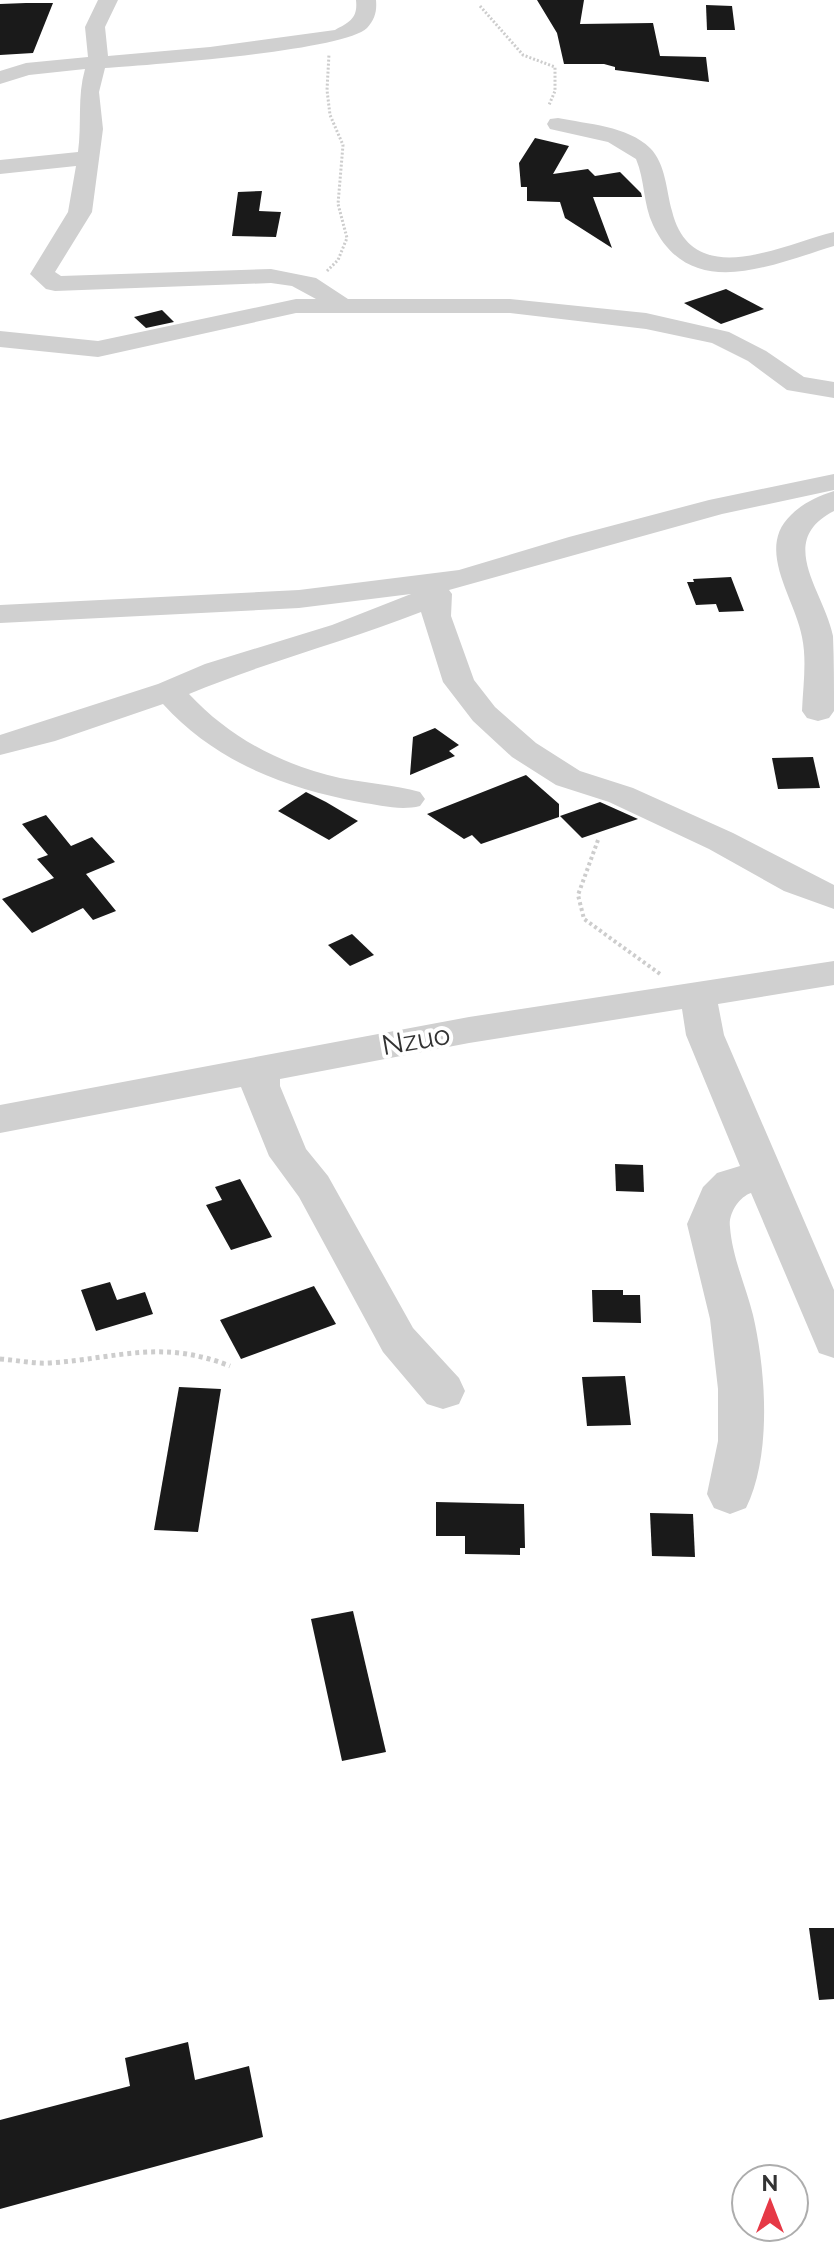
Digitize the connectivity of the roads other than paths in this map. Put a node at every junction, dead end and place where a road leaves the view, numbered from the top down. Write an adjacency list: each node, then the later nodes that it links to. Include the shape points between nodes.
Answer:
1 (108, 0): 3 (street, via 95,27)
2 (366, 0): 3 (street, via 367,13 354,31 325,38)
3 (97, 63): 4 (street, via 26,69); 6 (street, via 89,92)
4 (0, 78)
5 (558, 124): 8 (street, via 624,141 647,156 663,221 690,257 702,264 742,263)
6 (88, 158): 7 (street); 9 (street, via 80,212 46,264 46,280 55,284 271,276 303,280)
7 (0, 167)
8 (834, 239)
9 (341, 304): 10 (street, via 274,309 98,349); 11 (street, via 510,306 646,321 720,337 796,384)
10 (0, 339)
11 (834, 390)
12 (834, 482): 14 (street, via 579,543)
13 (834, 500): 17 (street, via 805,515 789,543 817,632)
14 (450, 586): 15 (street); 16 (street, via 343,632); 20 (street, via 436,616 459,682 484,714 524,750 568,778 621,795)
15 (0, 614)
16 (169, 691): 18 (street); 19 (street, via 220,742 258,763 316,783)
17 (818, 711)
18 (0, 745)
19 (408, 799)
20 (834, 898)
21 (834, 973): 22 (street, Nzuo)
22 (692, 996): 23 (street, Nzuo); 25 (street)
23 (262, 1068): 24 (street, Nzuo); 27 (street, via 263,1096 289,1156 314,1187 398,1340)
24 (0, 1119)
25 (762, 1174): 26 (street); 28 (street, via 731,1184 718,1198 708,1224 732,1319 740,1389 741,1441)
26 (834, 1341)
27 (443, 1391)
28 (730, 1494)

